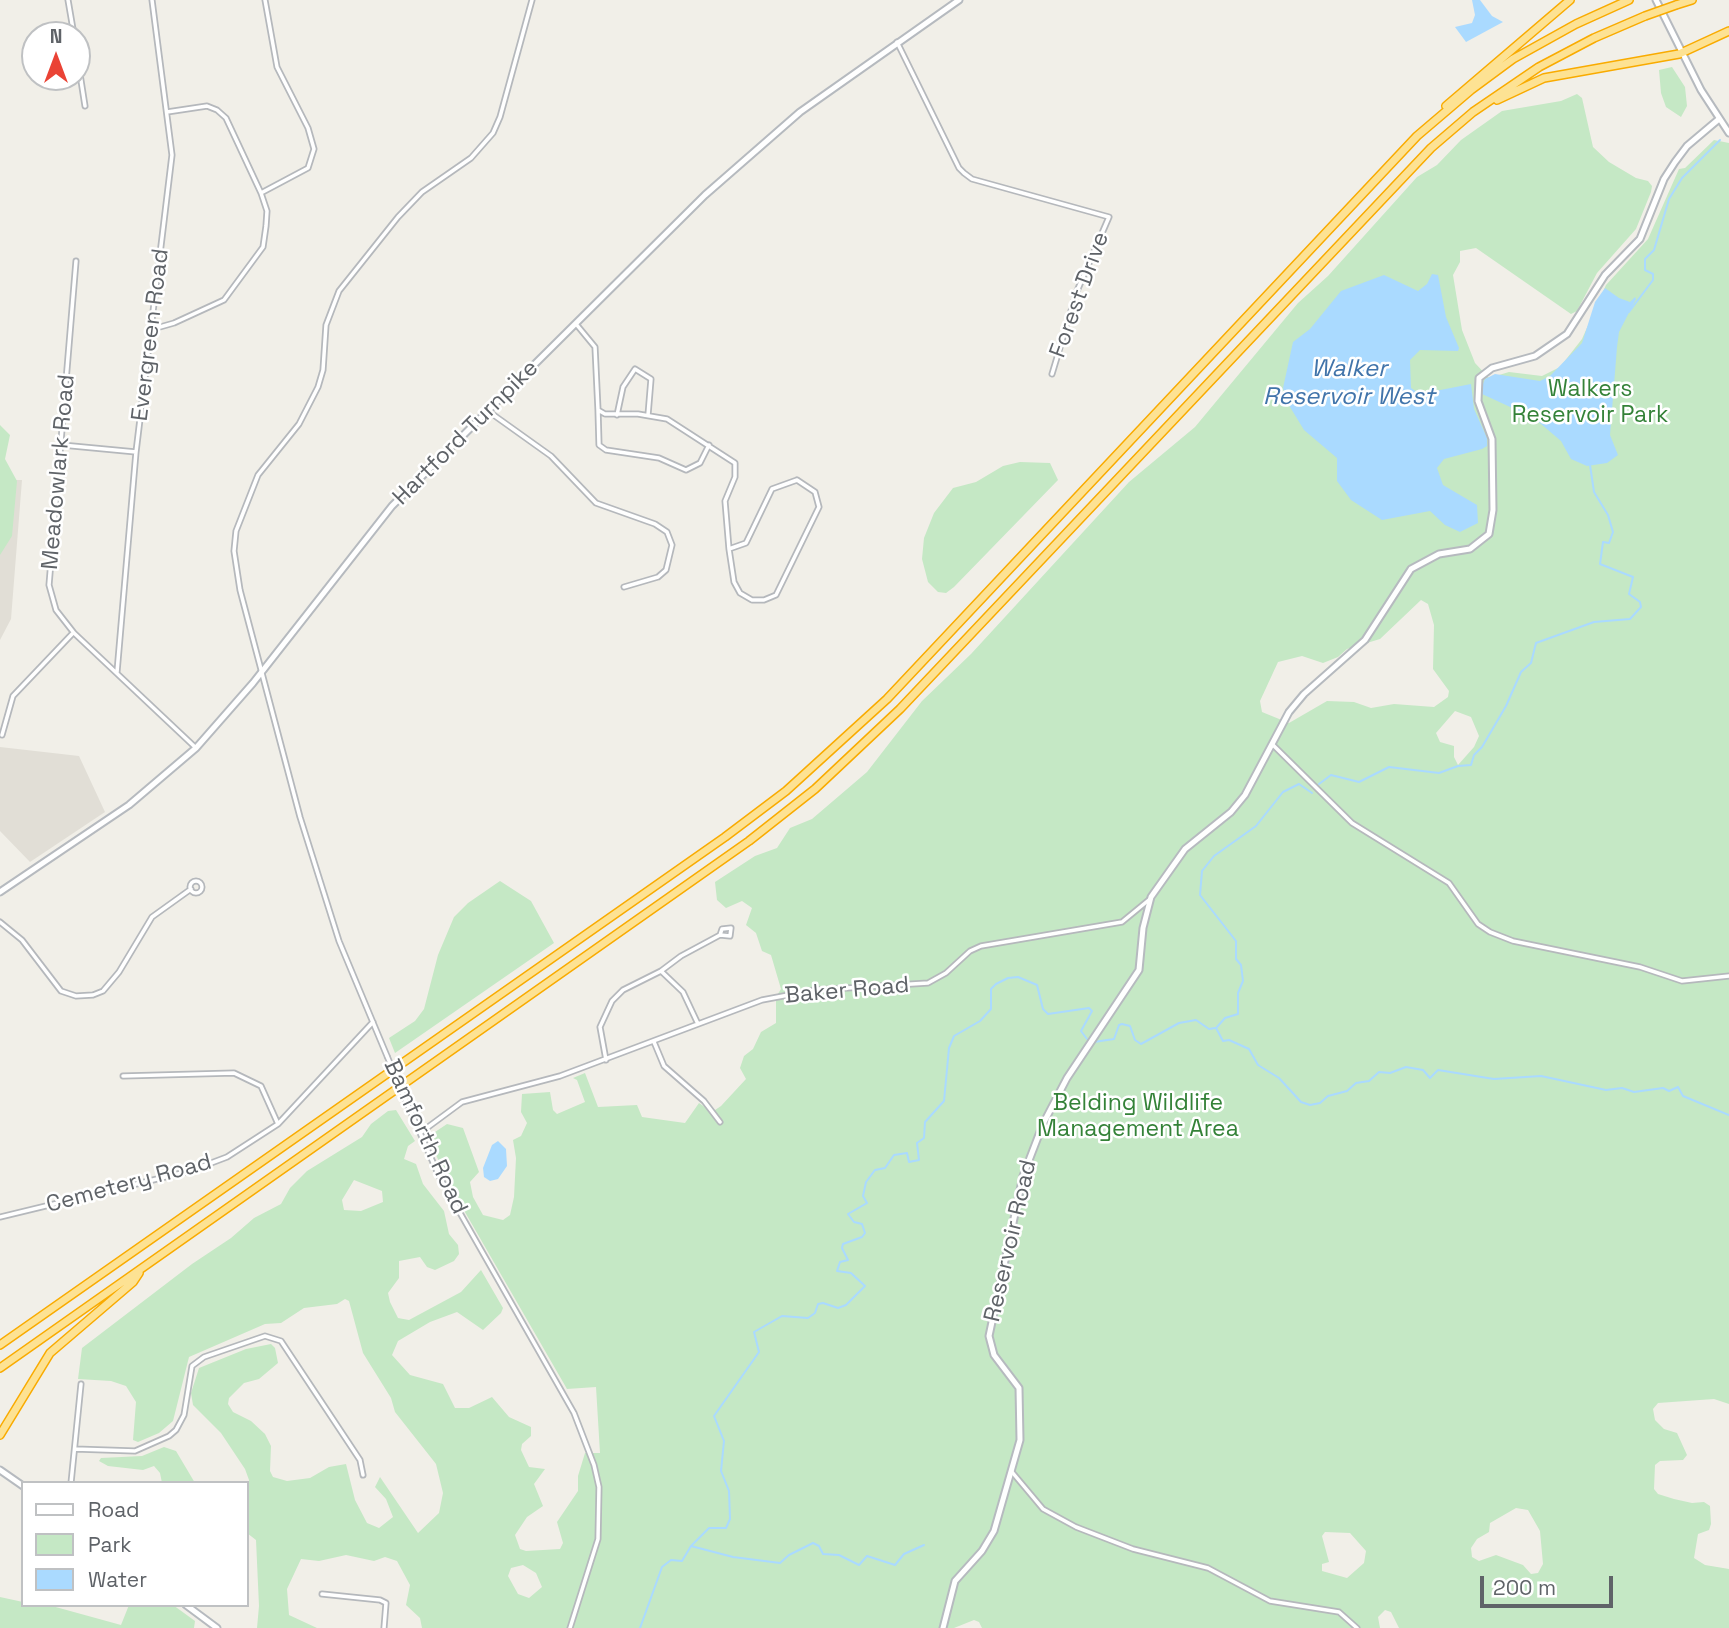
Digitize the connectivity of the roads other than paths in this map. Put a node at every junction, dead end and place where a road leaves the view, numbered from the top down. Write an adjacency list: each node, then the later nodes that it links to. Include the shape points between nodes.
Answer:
1 (68, 0): 10 (street)
2 (152, 0): 17 (street, Evergreen Road)
3 (265, 0): 21 (street, via 277,67 314,149 307,168)
4 (531, 0): 36 (street, Bamforth Road, via 493,133 471,158 422,192 398,216 339,290 326,325 318,387 299,424 250,491 234,551)
5 (959, 0): 12 (street, Hartford Turnpike)
6 (1570, 0): 18 (highway, via 1455,96)
7 (1629, 0): 18 (highway, via 1531,48)
8 (1656, 0): 13 (street)
9 (1692, 0): 16 (highway, bridge, via 1559,55)
10 (72, 21)
11 (1729, 31): 13 (highway)
12 (897, 41): 23 (street, Hartford Turnpike, via 769,136); 25 (street, Forest Drive, via 959,168 972,179 1109,217 1077,292)
13 (1682, 52): 16 (highway, via 1551,76); 19 (street)
14 (83, 91): 15 (street)
15 (85, 106)
16 (1480, 106): 57 (highway, via 1409,169 900,709 827,779 739,849)
17 (167, 112): 21 (street, via 207,106 217,110 226,118); 24 (street, Evergreen Road, via 172,155)
18 (1441, 114): 58 (highway, via 887,699 806,774 725,837)
19 (1719, 119): 20 (street); 39 (street, Reservoir Road, via 1675,162 1640,239 1605,275 1567,334 1535,356 1492,368 1479,378 1478,401 1492,439 1489,534 1470,549 1438,554 1411,569 1365,640 1304,694)
20 (1729, 133)
21 (261, 193): 24 (street, via 267,211 265,238 240,281 212,307)
22 (76, 261): 30 (street, Meadowlark Road)
23 (576, 324): 26 (street, via 594,347); 27 (street, Hartford Turnpike)
24 (152, 329): 32 (street, Evergreen Road)
25 (1052, 374)
26 (598, 410): 28 (street); 31 (street, via 599,444 606,450 659,458 687,470 700,463)
27 (488, 411): 34 (street, via 551,456 596,503 667,532 672,545 667,570 659,577); 36 (street, Hartford Turnpike, via 369,532)
28 (617, 415): 29 (street); 29 (street, via 623,387 635,369 652,379)
29 (648, 415): 31 (street, via 667,419)
30 (61, 445): 32 (street); 35 (street, Meadowlark Road, via 49,585 56,610)
31 (709, 445): 33 (street, via 735,463 735,477 725,501)
32 (136, 452): 37 (street, Evergreen Road)
33 (729, 549): 33 (street, via 740,593 752,600 776,594 819,507 816,492 797,480 772,489 746,543)
34 (624, 587)
35 (74, 633): 37 (street, Meadowlark Road); 38 (street, via 13,696)
36 (263, 670): 40 (street, Hartford Turnpike); 48 (street, Bamforth Road, via 312,860)
37 (117, 672): 40 (street, Meadowlark Road)
38 (2, 735)
39 (1272, 744): 43 (street, Reservoir Road, via 1245,795 1185,849); 47 (street, via 1352,823 1449,883 1478,924 1490,932 1682,981)
40 (196, 748): 42 (street, Hartford Turnpike, via 129,805)
41 (191, 889): 44 (street, via 152,917 118,972 103,991 93,995 61,991 22,940)
42 (0, 892)
43 (1152, 897): 49 (street, Baker Road, via 1122,922 981,946 928,983 788,994); 64 (street, Reservoir Road, via 1139,970 1062,1087 1023,1176 989,1336 994,1355 1019,1388 1021,1425)
44 (0, 922)
45 (720, 935): 46 (street)
46 (661, 971): 49 (street, via 683,992); 51 (street, via 623,990 604,1013 600,1027)
47 (1729, 976)
48 (373, 1023): 54 (street, Cemetery Road); 55 (street, Bamforth Road, bridge)
49 (698, 1024): 50 (street, Baker Road)
50 (654, 1042): 51 (street, Baker Road); 53 (street, via 664,1066 704,1101)
51 (606, 1060): 55 (street, Baker Road, via 463,1102)
52 (123, 1076): 54 (street, via 234,1073 261,1086)
53 (720, 1122)
54 (278, 1124): 56 (street, Cemetery Road, via 227,1157 190,1171)
55 (420, 1133): 72 (street, Bamforth Road, via 439,1176 574,1413 595,1468 598,1539)
56 (0, 1217)
57 (141, 1269): 59 (highway); 61 (highway, via 55,1348)
58 (0, 1345)
59 (0, 1368)
60 (81, 1384): 62 (street)
61 (0, 1435)
62 (75, 1449): 65 (street, via 135,1451 169,1436 184,1415 192,1366 204,1357 265,1336 281,1341 360,1460); 66 (street)
63 (0, 1471): 67 (street)
64 (1011, 1471): 73 (street, Reservoir Road, via 994,1531 955,1581); 74 (street, via 1043,1508 1076,1527 1133,1549 1208,1568 1270,1601 1339,1612)
65 (363, 1475)
66 (71, 1481)
67 (21, 1485)
68 (322, 1594): 71 (street, via 386,1603)
69 (189, 1607): 70 (street)
70 (217, 1628)
71 (384, 1628)
72 (570, 1628)
73 (943, 1628)
74 (1357, 1628)

